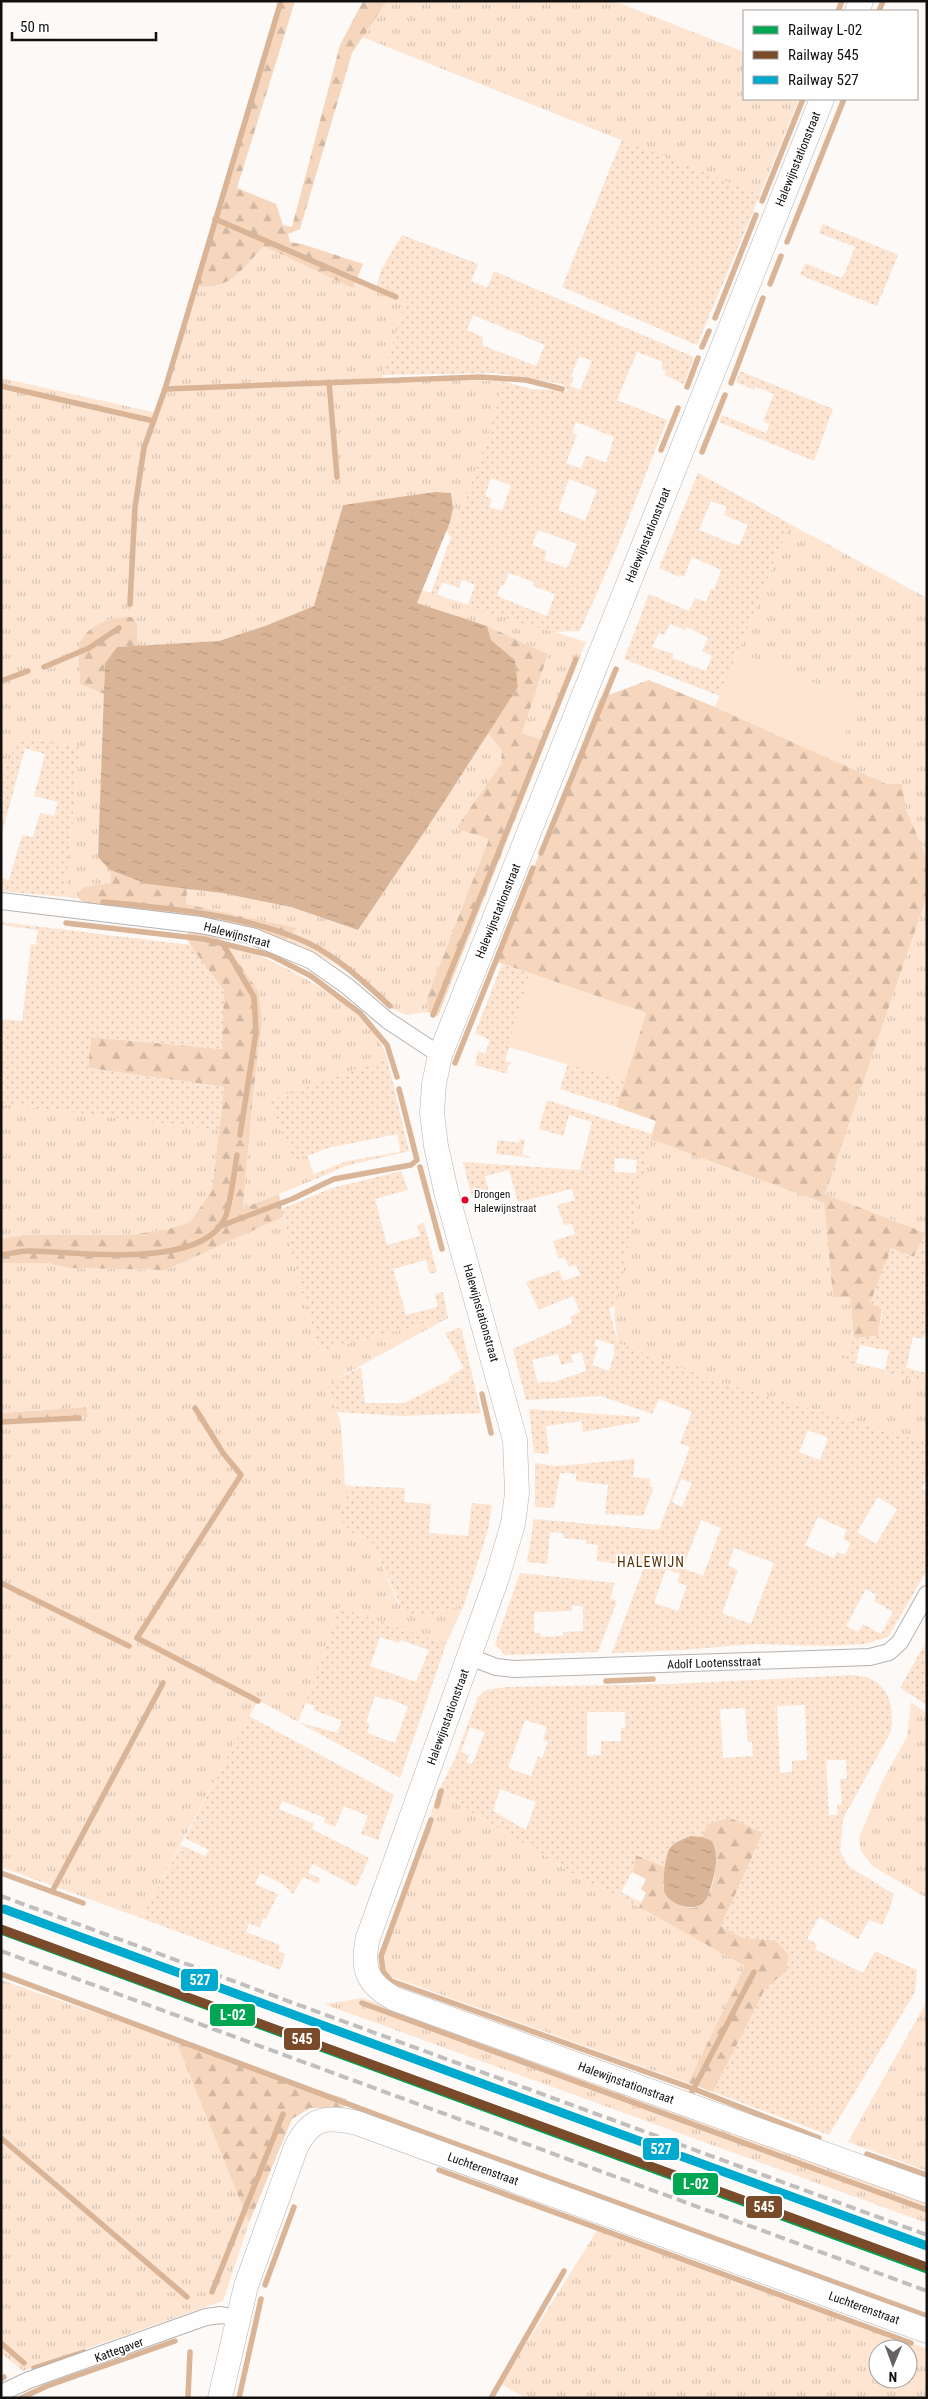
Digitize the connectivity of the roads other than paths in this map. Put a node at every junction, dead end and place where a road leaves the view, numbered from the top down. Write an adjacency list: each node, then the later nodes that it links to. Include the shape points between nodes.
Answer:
1 (822, 100): 3 (street, Halewijnstationstraat)
2 (1, 901): 3 (street, Halewijnstraat, via 201,925 252,936 310,960 387,1020)
3 (440, 1055): 5 (street, Halewijnstationstraat, via 432,1113 436,1146 508,1411 517,1468 513,1524)
4 (927, 1594): 5 (street, Adolf Lootensstraat, via 900,1642 889,1652 870,1657 514,1669 496,1667)
5 (470, 1657): 6 (street, Halewijnstationstraat, via 368,1938 364,1956 371,1981 379,1991)
6 (927, 2191)
7 (237, 2318): 8 (street, Luchterenstraat, via 255,2258 296,2147 303,2132 325,2118 357,2123); 9 (street, Kattegaver, via 206,2317); 10 (street, Luchterenstraat)
8 (927, 2331)
9 (1, 2393)
10 (220, 2398)

